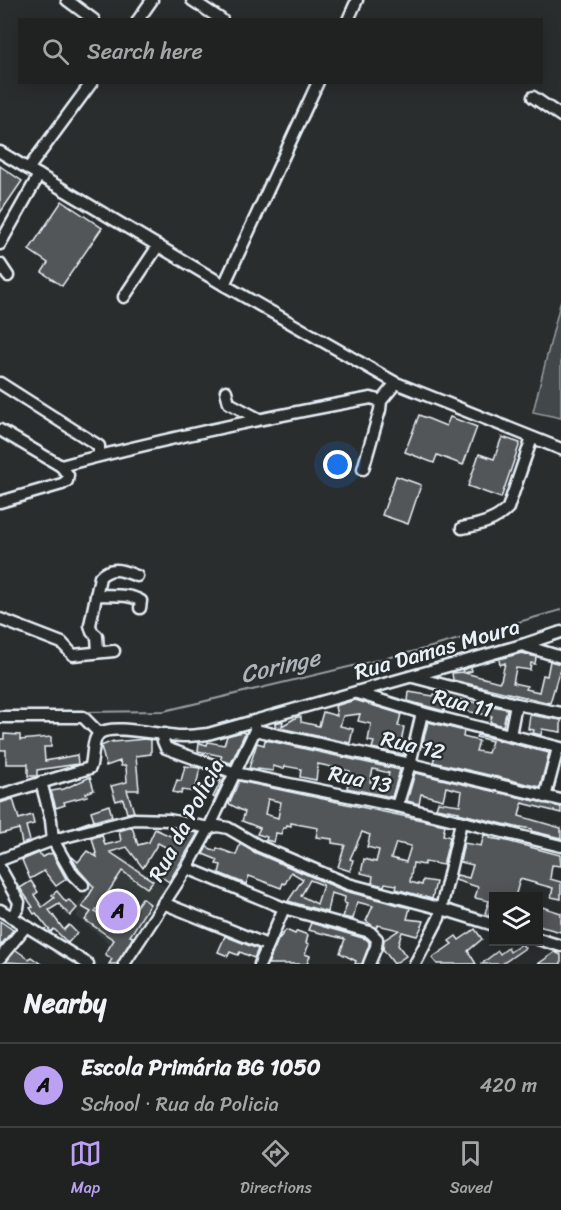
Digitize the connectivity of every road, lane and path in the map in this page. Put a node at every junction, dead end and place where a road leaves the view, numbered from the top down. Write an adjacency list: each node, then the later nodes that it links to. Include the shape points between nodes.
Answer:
1 (67, 0): 5 (street)
2 (152, 0): 6 (street)
3 (192, 0): 7 (street)
4 (357, 0): 8 (street)
5 (91, 18)
6 (139, 18)
7 (219, 18)
8 (349, 18)
9 (91, 84): 14 (street)
10 (317, 84): 20 (street)
11 (533, 97): 12 (street)
12 (561, 116)
13 (0, 152): 14 (street)
14 (28, 169): 15 (street)
15 (39, 175): 16 (street); 17 (street)
16 (0, 244)
17 (158, 246): 20 (street); 21 (street)
18 (0, 264): 19 (street)
19 (8, 276)
20 (224, 285): 23 (street)
21 (124, 297)
22 (0, 383): 30 (street, via 99,446)
23 (396, 383): 25 (street); 28 (street)
24 (226, 391): 26 (street, via 229,403)
25 (381, 401): 26 (street, via 371,398); 32 (street)
26 (259, 419): 30 (street)
27 (0, 430): 31 (street)
28 (532, 438): 29 (street); 34 (street, via 508,508 486,522)
29 (561, 449)
30 (99, 455): 31 (street)
31 (61, 466): 33 (street, via 68,475 62,484)
32 (363, 469)
33 (0, 502)
34 (462, 528)
35 (137, 576): 36 (street, via 119,569 106,572 100,578)
36 (96, 595): 37 (street, via 137,598); 42 (street, via 90,625 97,636)
37 (140, 608)
38 (0, 619): 42 (street, via 62,643 73,655)
39 (561, 632): 40 (street, Rua Damas Moura)
40 (522, 645): 43 (street); 44 (street, Rua Damas Moura)
41 (114, 651): 42 (street)
42 (98, 652)
43 (561, 657)
44 (412, 676): 45 (street, Rua Damas Moura); 46 (street)
45 (357, 693): 47 (street, Rua 11); 50 (street, Rua Damas Moura)
46 (516, 704): 48 (street); 53 (street)
47 (422, 713): 53 (street, Rua 11); 55 (street)
48 (561, 713)
49 (0, 717): 51 (street, via 83,717)
50 (255, 726): 52 (street, Rua Damas Moura, via 183,737); 55 (street, Rua 12); 56 (street, Rua da Policia)
51 (99, 733): 52 (street, Rua Damas Moura, via 118,730); 57 (street, via 90,768)
52 (165, 734): 56 (street, Rua 13, via 166,748)
53 (510, 735): 54 (street, Rua 11)
54 (560, 748): 59 (street)
55 (410, 764): 59 (street, Rua 12); 61 (street)
56 (235, 773): 61 (street, Rua 13); 63 (street, Rua da Policia)
57 (41, 782): 58 (street); 64 (street)
58 (0, 795)
59 (545, 797): 60 (street, Rua 12)
60 (561, 800)
61 (397, 806): 62 (street, Rua 13)
62 (461, 822): 65 (street, Rua 13); 72 (street)
63 (209, 828): 64 (street, via 161,819 134,819); 68 (street, Rua da Policia); 72 (street, via 228,828 348,885)
64 (53, 840): 66 (street); 69 (street)
65 (561, 846)
66 (0, 860)
67 (0, 868): 74 (street, via 19,902)
68 (187, 868): 70 (street, Rua da Policia); 71 (street)
69 (83, 885)
70 (163, 903): 78 (street); 82 (street, Rua da Policia)
71 (284, 908): 78 (street); 84 (street, via 370,932 377,939)
72 (442, 909): 75 (street); 85 (street)
73 (0, 910): 74 (street)
74 (11, 917): 76 (street)
75 (489, 923)
76 (26, 926): 80 (street); 81 (street)
77 (543, 941): 79 (street)
78 (267, 945): 83 (street)
79 (561, 946)
80 (0, 958)
81 (88, 964)
82 (124, 964)
83 (260, 964)
84 (369, 964)
85 (415, 964)

